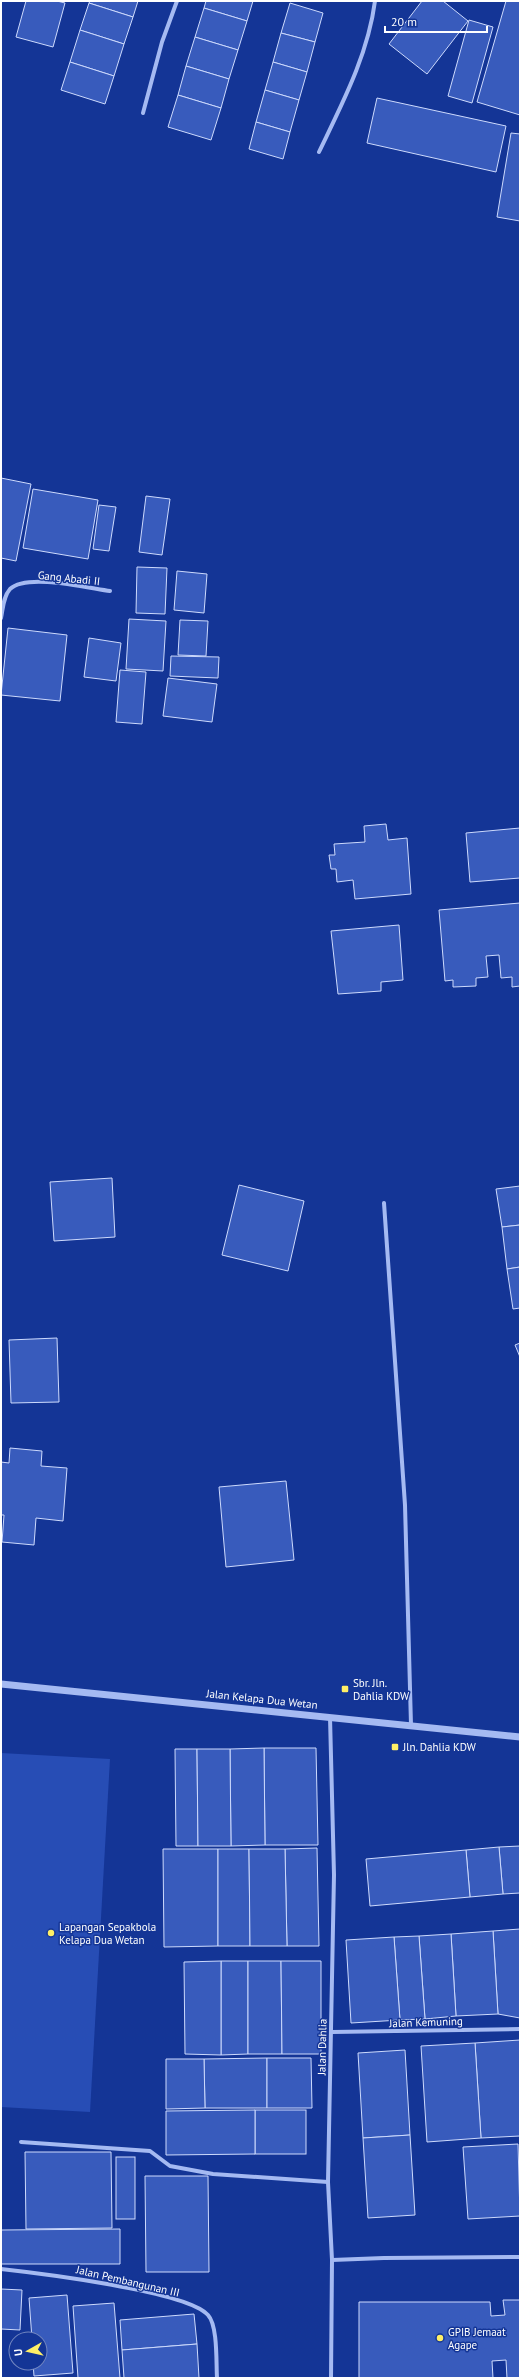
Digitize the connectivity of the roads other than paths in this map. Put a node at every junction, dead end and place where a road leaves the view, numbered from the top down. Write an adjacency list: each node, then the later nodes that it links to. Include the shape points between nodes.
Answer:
1 (177, 1): 3 (street, via 162,42)
2 (375, 1): 4 (street, via 358,68)
3 (143, 113)
4 (319, 152)
5 (110, 591): 6 (street, Gang Abadi II, via 43,582 16,585 9,590)
6 (1, 618)
7 (384, 1203): 10 (street, via 405,1505)
8 (1, 1684): 9 (street, Jalan Kelapa Dua Wetan)
9 (330, 1716): 10 (street, Jalan Kelapa Dua Wetan); 13 (street, Jalan Dahlia, via 334,1875)
10 (411, 1725): 11 (street, Jalan Kelapa Dua Wetan)
11 (520, 1737)
12 (520, 2029): 13 (street, Jalan Kemuning)
13 (332, 2032): 15 (street, Jalan Dahlia)
14 (21, 2142): 15 (street, via 150,2151 170,2166 214,2174)
15 (328, 2182): 17 (street, Jalan Dahlia)
16 (520, 2257): 17 (street)
17 (332, 2260): 20 (street, Jalan Dahlia)
18 (1, 2269): 19 (street, Jalan Pembangunan III, via 73,2278 173,2299 208,2314 213,2327)
19 (216, 2378)
20 (331, 2378)

